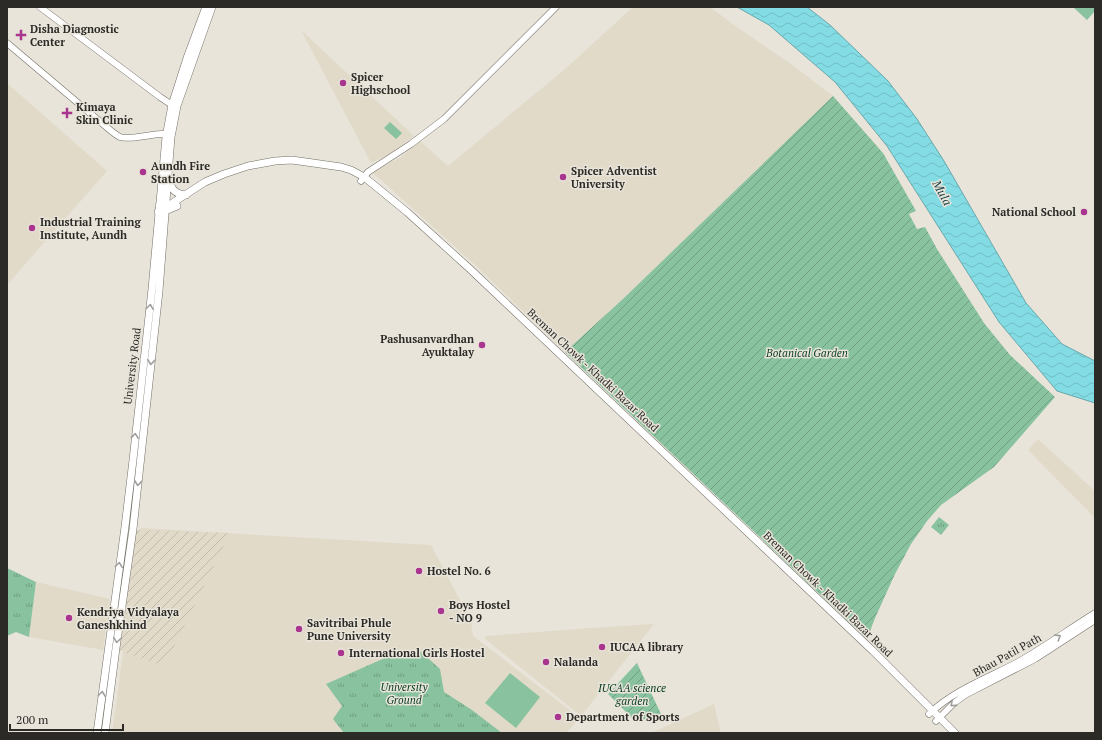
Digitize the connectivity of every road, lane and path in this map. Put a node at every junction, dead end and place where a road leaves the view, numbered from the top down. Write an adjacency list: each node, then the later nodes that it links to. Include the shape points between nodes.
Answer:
1 (40, 7): 7 (main road, via 160,97)
2 (206, 7): 7 (main road, University Road, via 187,58)
3 (212, 7): 7 (main road, University Road)
4 (556, 7): 11 (main road, via 440,123 368,172)
5 (7, 43): 8 (main road, via 120,137)
6 (7, 48): 8 (main road, via 118,140 125,142)
7 (175, 105): 8 (main road, University Road)
8 (169, 136): 10 (main road, University Road); 14 (main road, University Road)
9 (292, 162): 11 (main road, Breman Chowk - Khadki Bazar Road, via 340,171); 12 (main road, Breman Chowk - Khadki Bazar Road, via 264,163 235,170 205,182); 13 (main road, Breman Chowk - Khadki Bazar Road, via 246,171 226,178 208,186)
10 (168, 176): 12 (main road, via 174,190); 14 (main road, University Road)
11 (363, 179): 19 (main road, Breman Chowk - Khadki Bazar Road, via 467,272 737,525)
12 (186, 195): 14 (main road, Breman Chowk - Khadki Bazar Road)
13 (179, 205): 14 (main road, Breman Chowk - Khadki Bazar Road); 15 (main road)
14 (162, 209): 15 (main road, University Road); 21 (main road, University Road, one-way to 14, via 125,527)
15 (164, 226): 22 (main road, University Road, one-way to 22, via 133,529)
16 (1095, 612): 18 (main road, Bhau Patil Path, one-way to 16)
17 (1095, 620): 18 (main road, Bhau Patil Path, via 1035,659)
18 (997, 676): 19 (main road, Bhau Patil Path, via 962,690); 20 (main road, Bhau Patil Path, one-way to 20, via 954,703)
19 (931, 712): 20 (main road, Breman Chowk - Khadki Bazar Road)
20 (938, 720): 23 (main road, Breman Chowk - Khadki Bazar Road); 24 (main road, Breman Chowk - Khadki Bazar Road)
21 (97, 733)
22 (105, 733)
23 (948, 733)
24 (955, 733)

